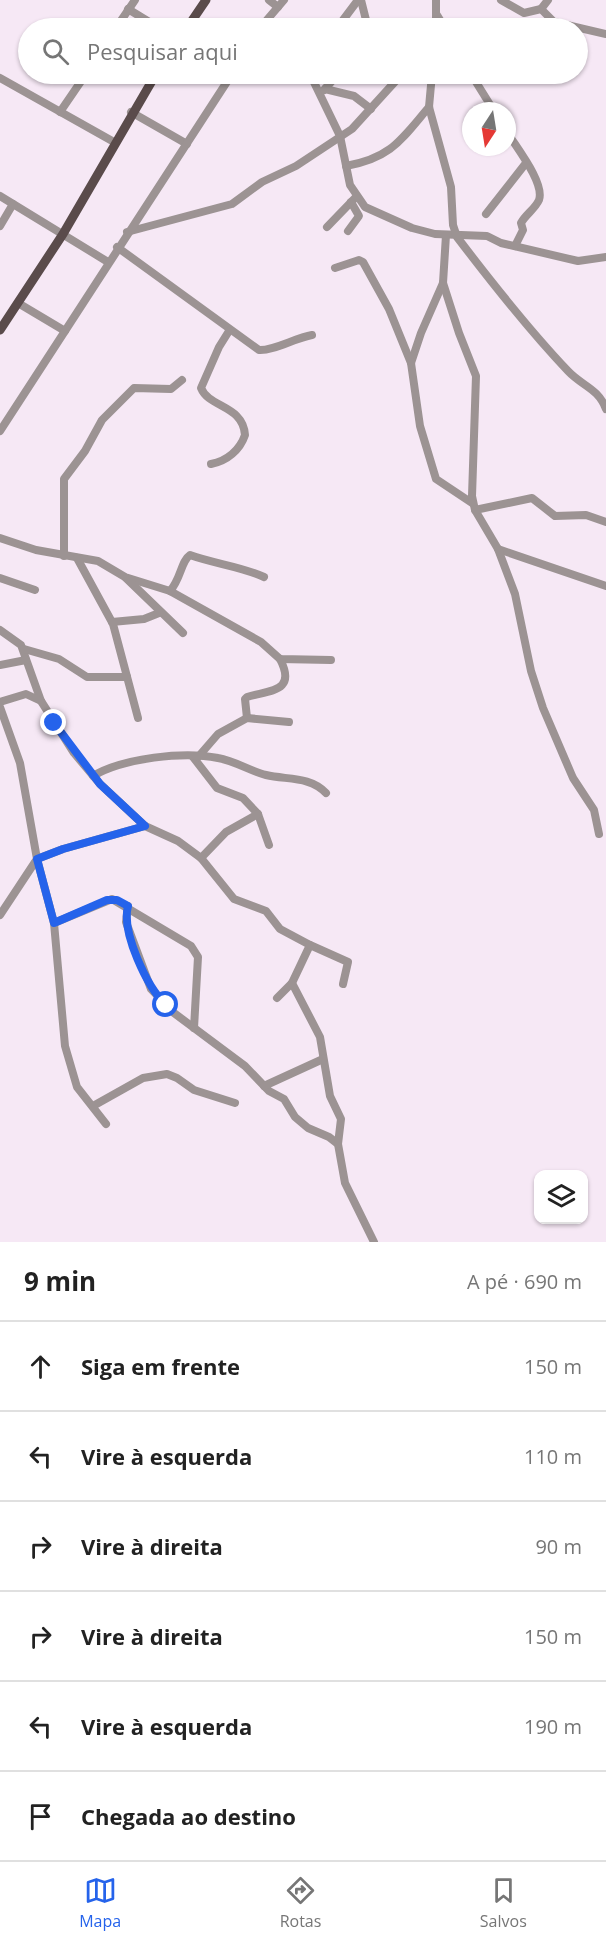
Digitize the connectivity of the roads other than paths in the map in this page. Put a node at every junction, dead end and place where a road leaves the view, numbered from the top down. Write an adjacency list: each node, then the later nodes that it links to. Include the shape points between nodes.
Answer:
1 (135, 0): 9 (street)
2 (206, 0): 14 (main road)
3 (269, 0): 8 (street)
4 (360, 0): 16 (street); 17 (street)
5 (436, 0): 11 (street)
6 (501, 0): 10 (street, via 524,13)
7 (548, 0): 10 (street)
8 (281, 3): 15 (street)
9 (128, 9): 12 (street); 13 (street)
10 (541, 9): 20 (street)
11 (437, 15): 18 (street); 19 (street)
12 (122, 18)
13 (143, 18)
14 (194, 18)
15 (269, 18)
16 (345, 18)
17 (365, 18)
18 (437, 18)
19 (439, 18)
20 (550, 18)
21 (588, 30): 22 (street)
22 (606, 34)
23 (0, 78): 36 (street)
24 (79, 84): 36 (street)
25 (149, 84): 37 (main road)
26 (226, 84): 40 (street)
27 (317, 84): 32 (street)
28 (330, 84): 32 (street)
29 (393, 84): 35 (street)
30 (431, 84): 34 (street)
31 (477, 84): 33 (street)
32 (323, 92): 35 (street, via 354,96); 38 (street)
33 (488, 102)
34 (429, 107): 43 (street, via 382,156); 54 (street, via 452,187)
35 (371, 109): 38 (street)
36 (60, 112): 39 (street)
37 (131, 112): 39 (main road); 40 (street)
38 (340, 136): 43 (street); 51 (street, via 232,204)
39 (114, 142): 52 (main road)
40 (187, 144): 51 (street)
41 (516, 147): 42 (street)
42 (526, 163): 47 (street); 55 (street, via 541,192 521,223 523,230)
43 (346, 166): 45 (street)
44 (0, 196): 46 (street)
45 (354, 199): 49 (street); 50 (street, via 358,216); 53 (street, via 412,228)
46 (13, 204): 48 (street); 52 (street)
47 (486, 214)
48 (0, 226)
49 (327, 226)
50 (348, 231)
51 (127, 232): 56 (street)
52 (63, 234): 58 (street); 61 (main road)
53 (446, 235): 54 (street); 60 (street)
54 (457, 237): 55 (street, via 477,234); 68 (street, via 527,325 569,373 594,389)
55 (515, 246): 57 (street, via 578,261)
56 (117, 248): 58 (street); 64 (street)
57 (606, 257)
58 (108, 262): 63 (street)
59 (335, 268): 66 (street, via 363,262 389,309)
60 (443, 283): 66 (street); 71 (street, via 476,376)
61 (18, 303): 62 (main road); 63 (street)
62 (0, 330)
63 (65, 331): 69 (street)
64 (229, 331): 65 (street, via 265,351); 70 (street, via 201,388 235,414 245,435 234,453)
65 (312, 335)
66 (411, 363): 71 (street, via 420,426 436,479)
67 (182, 380): 75 (street, via 171,389 134,388 96,429 63,485)
68 (606, 409)
69 (0, 431)
70 (211, 464)
71 (473, 507): 72 (street, via 532,498 555,516 586,515); 74 (street)
72 (606, 522)
73 (0, 538): 75 (street)
74 (498, 549): 80 (street); 106 (street, via 515,594 543,708 573,778 594,810)
75 (64, 556): 76 (street)
76 (77, 558): 77 (street, via 98,561); 84 (street)
77 (125, 577): 82 (street); 83 (street)
78 (264, 577): 82 (street, via 238,566 190,555)
79 (0, 578): 81 (street)
80 (606, 586)
81 (34, 590)
82 (170, 591): 88 (street, via 261,642)
83 (159, 613): 84 (street, via 144,619); 86 (street)
84 (112, 622): 92 (street)
85 (0, 630): 87 (street)
86 (183, 633)
87 (24, 649): 89 (street); 92 (street, via 65,662 87,677)
88 (280, 659): 90 (street); 99 (street, via 286,678 267,694 245,699)
89 (26, 660): 91 (street); 93 (street)
90 (331, 660)
91 (0, 665)
92 (127, 676): 98 (street)
93 (35, 685): 94 (street); 95 (street)
94 (26, 693): 95 (street); 96 (street)
95 (41, 701): 102 (street)
96 (0, 702)
97 (0, 707): 109 (street, via 20,763)
98 (138, 718)
99 (247, 718): 100 (street); 101 (street, via 218,734)
100 (289, 722)
101 (195, 757): 102 (street, via 137,759 113,765); 103 (street, via 218,758 262,774 306,781); 104 (street, via 217,788 243,798)
102 (93, 776): 105 (street)
103 (326, 793)
104 (258, 814): 107 (street); 108 (street, via 226,832)
105 (145, 826): 108 (street, via 178,841); 109 (street)
106 (599, 834)
107 (269, 845)
108 (201, 858): 113 (street, via 234,899 266,911 280,929)
109 (37, 859): 111 (street); 112 (street)
110 (128, 906): 112 (street, via 107,900); 117 (street, via 126,922 148,985); 117 (street, via 196,952)
111 (0, 915)
112 (54, 923): 121 (street, via 65,1046 77,1086)
113 (310, 945): 114 (street); 115 (street, via 349,964)
114 (292, 982): 116 (street); 118 (street, via 318,1027)
115 (343, 984)
116 (278, 998)
117 (194, 1028): 119 (street, via 245,1066)
118 (323, 1059): 119 (street); 123 (street, via 330,1096 341,1119)
119 (264, 1086): 123 (street, via 284,1099 295,1117 308,1128)
120 (235, 1103): 121 (street, via 194,1090 167,1074 143,1078)
121 (93, 1106): 122 (street)
122 (106, 1124)
123 (338, 1144): 124 (street, via 345,1183)
124 (374, 1242)

